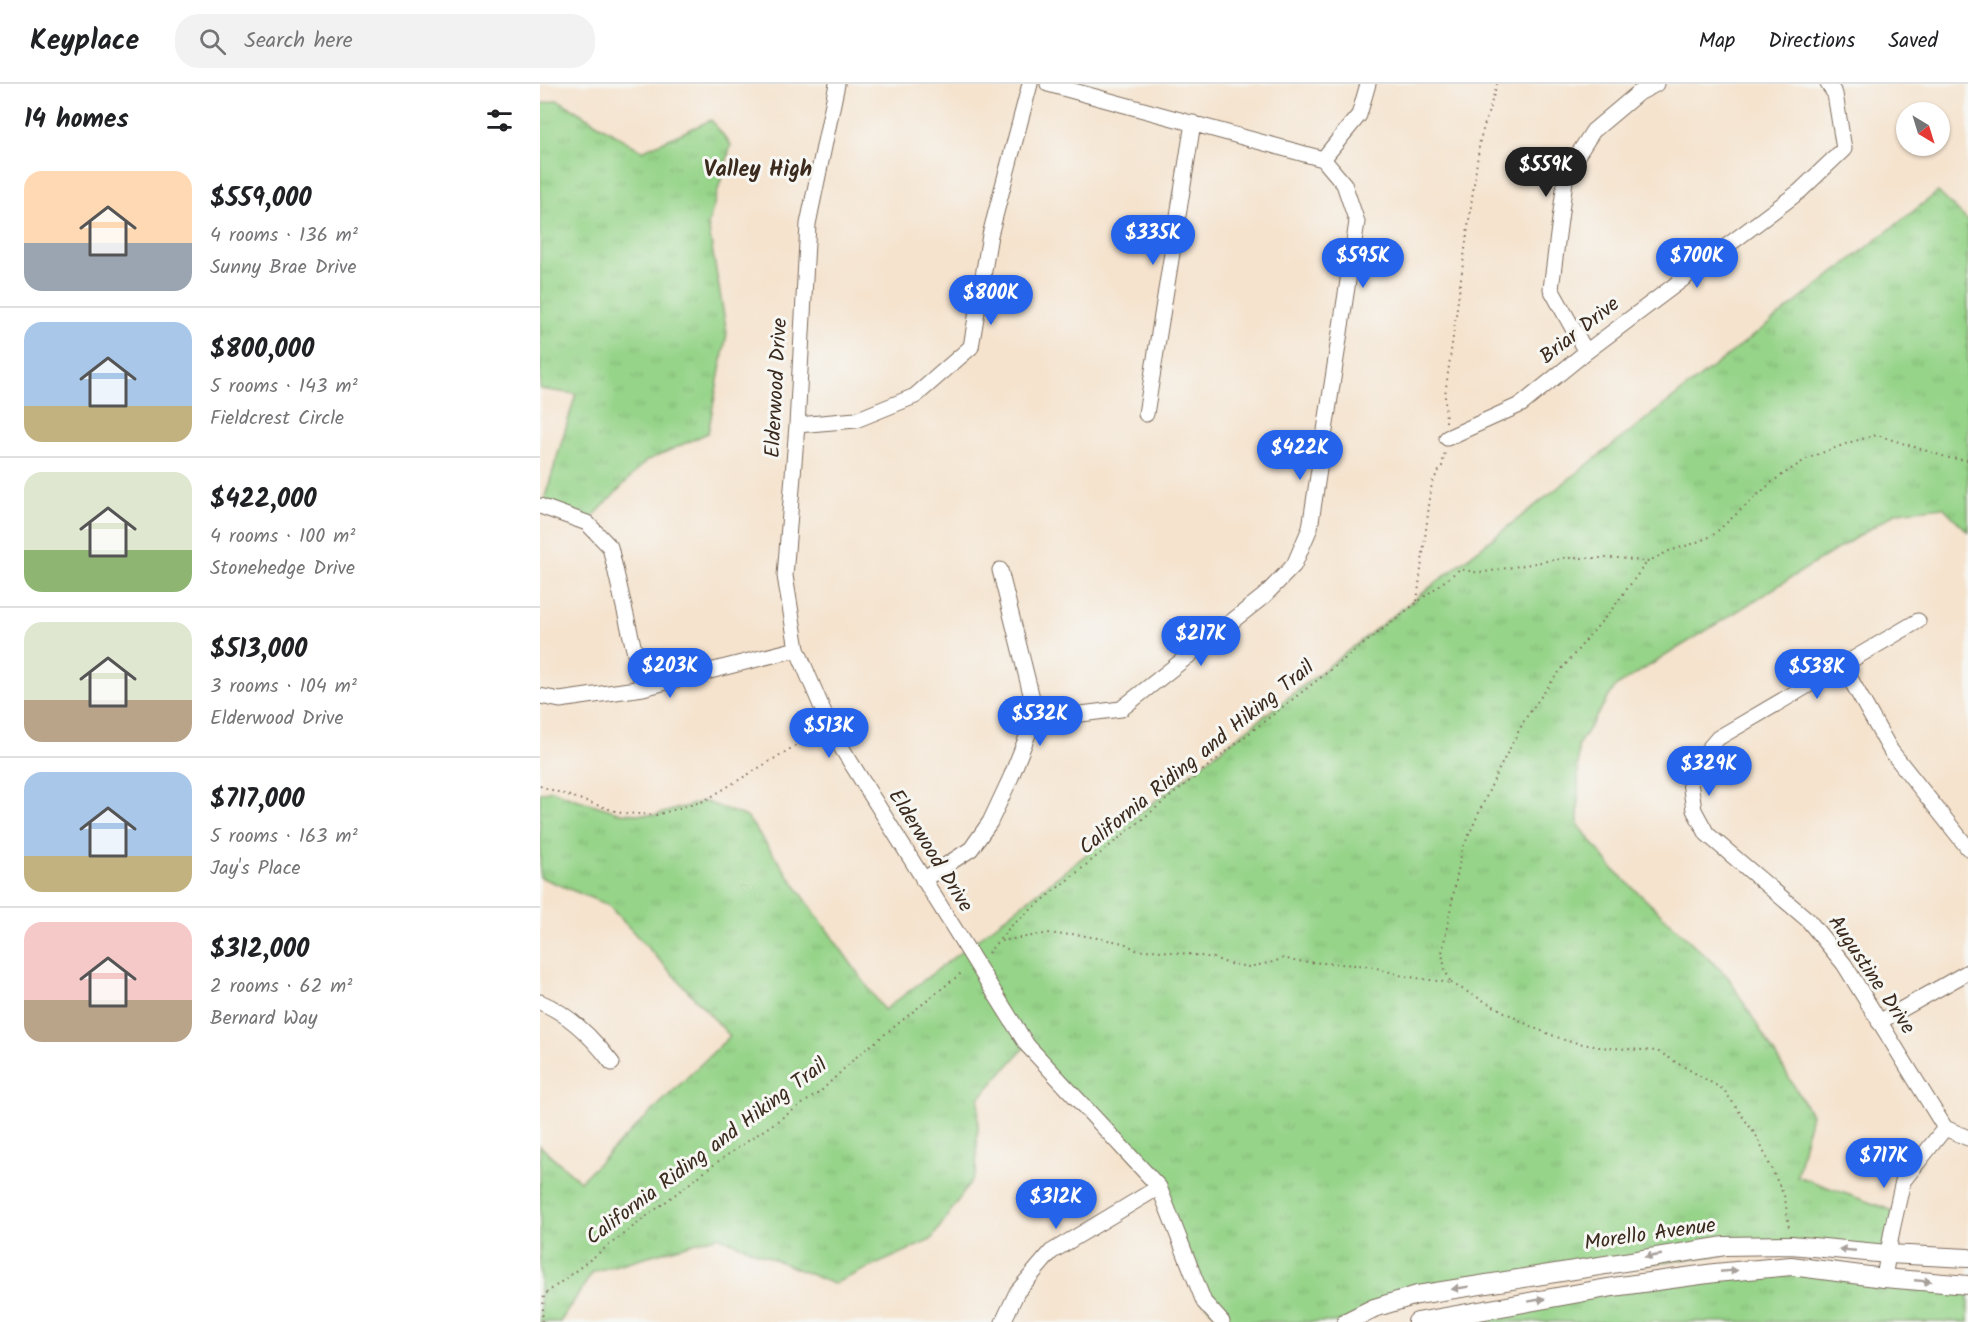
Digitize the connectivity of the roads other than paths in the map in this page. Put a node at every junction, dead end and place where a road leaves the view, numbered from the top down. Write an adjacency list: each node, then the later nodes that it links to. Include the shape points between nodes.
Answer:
1 (837, 84): 11 (street, Elderwood Drive, via 808,224)
2 (1030, 84): 11 (street, via 990,235 971,347 915,396 856,420)
3 (1048, 84): 7 (street)
4 (1368, 84): 8 (street, via 1359,115)
5 (1656, 84): 9 (street, via 1637,94 1593,131 1566,173 1551,289)
6 (1828, 84): 9 (street, Briar Drive, via 1835,94 1845,149 1800,191)
7 (1193, 123): 8 (street); 10 (street)
8 (1323, 159): 20 (street, via 1344,184 1357,222 1310,528 1294,565 1264,596 1121,709)
9 (1586, 352): 12 (street, Briar Drive, via 1522,404)
10 (1146, 414)
11 (797, 425): 16 (street, Elderwood Drive, via 785,576)
12 (1447, 438)
13 (540, 506): 18 (street, via 587,524 610,547)
14 (1000, 570): 20 (street)
15 (1918, 621): 17 (street, Augustine Drive)
16 (797, 650): 18 (street); 22 (street, Elderwood Drive, via 832,734)
17 (1843, 666): 21 (street, via 1891,751); 25 (street, Augustine Drive, via 1718,738 1699,760 1690,782 1694,810 1707,834 1808,920 1844,964)
18 (643, 688): 19 (street, via 560,700)
19 (540, 696)
20 (1036, 714): 22 (street, via 990,822 971,849)
21 (1968, 848)
22 (923, 880): 29 (street, Elderwood Drive, via 1028,1045)
23 (1968, 972): 25 (street)
24 (540, 1002): 26 (street, via 593,1038)
25 (1879, 1022): 27 (street, Augustine Drive)
26 (612, 1063)
27 (1945, 1128): 28 (street); 30 (street, via 1903,1181)
28 (1968, 1138)
29 (1159, 1187): 34 (street, via 1051,1252 1017,1292); 35 (street, Elderwood Drive, via 1204,1302)
30 (1888, 1254): 31 (street, Morello Avenue); 32 (street); 36 (street, Morello Avenue, one-way to 36, via 1791,1245 1725,1246 1428,1293 1374,1308)
31 (1968, 1258)
32 (1884, 1278): 33 (street, one-way to 33); 37 (street, one-way to 32, via 1613,1287 1726,1272 1791,1266)
33 (1968, 1285)
34 (1004, 1322)
35 (1222, 1322)
36 (1347, 1322)
37 (1417, 1322)

